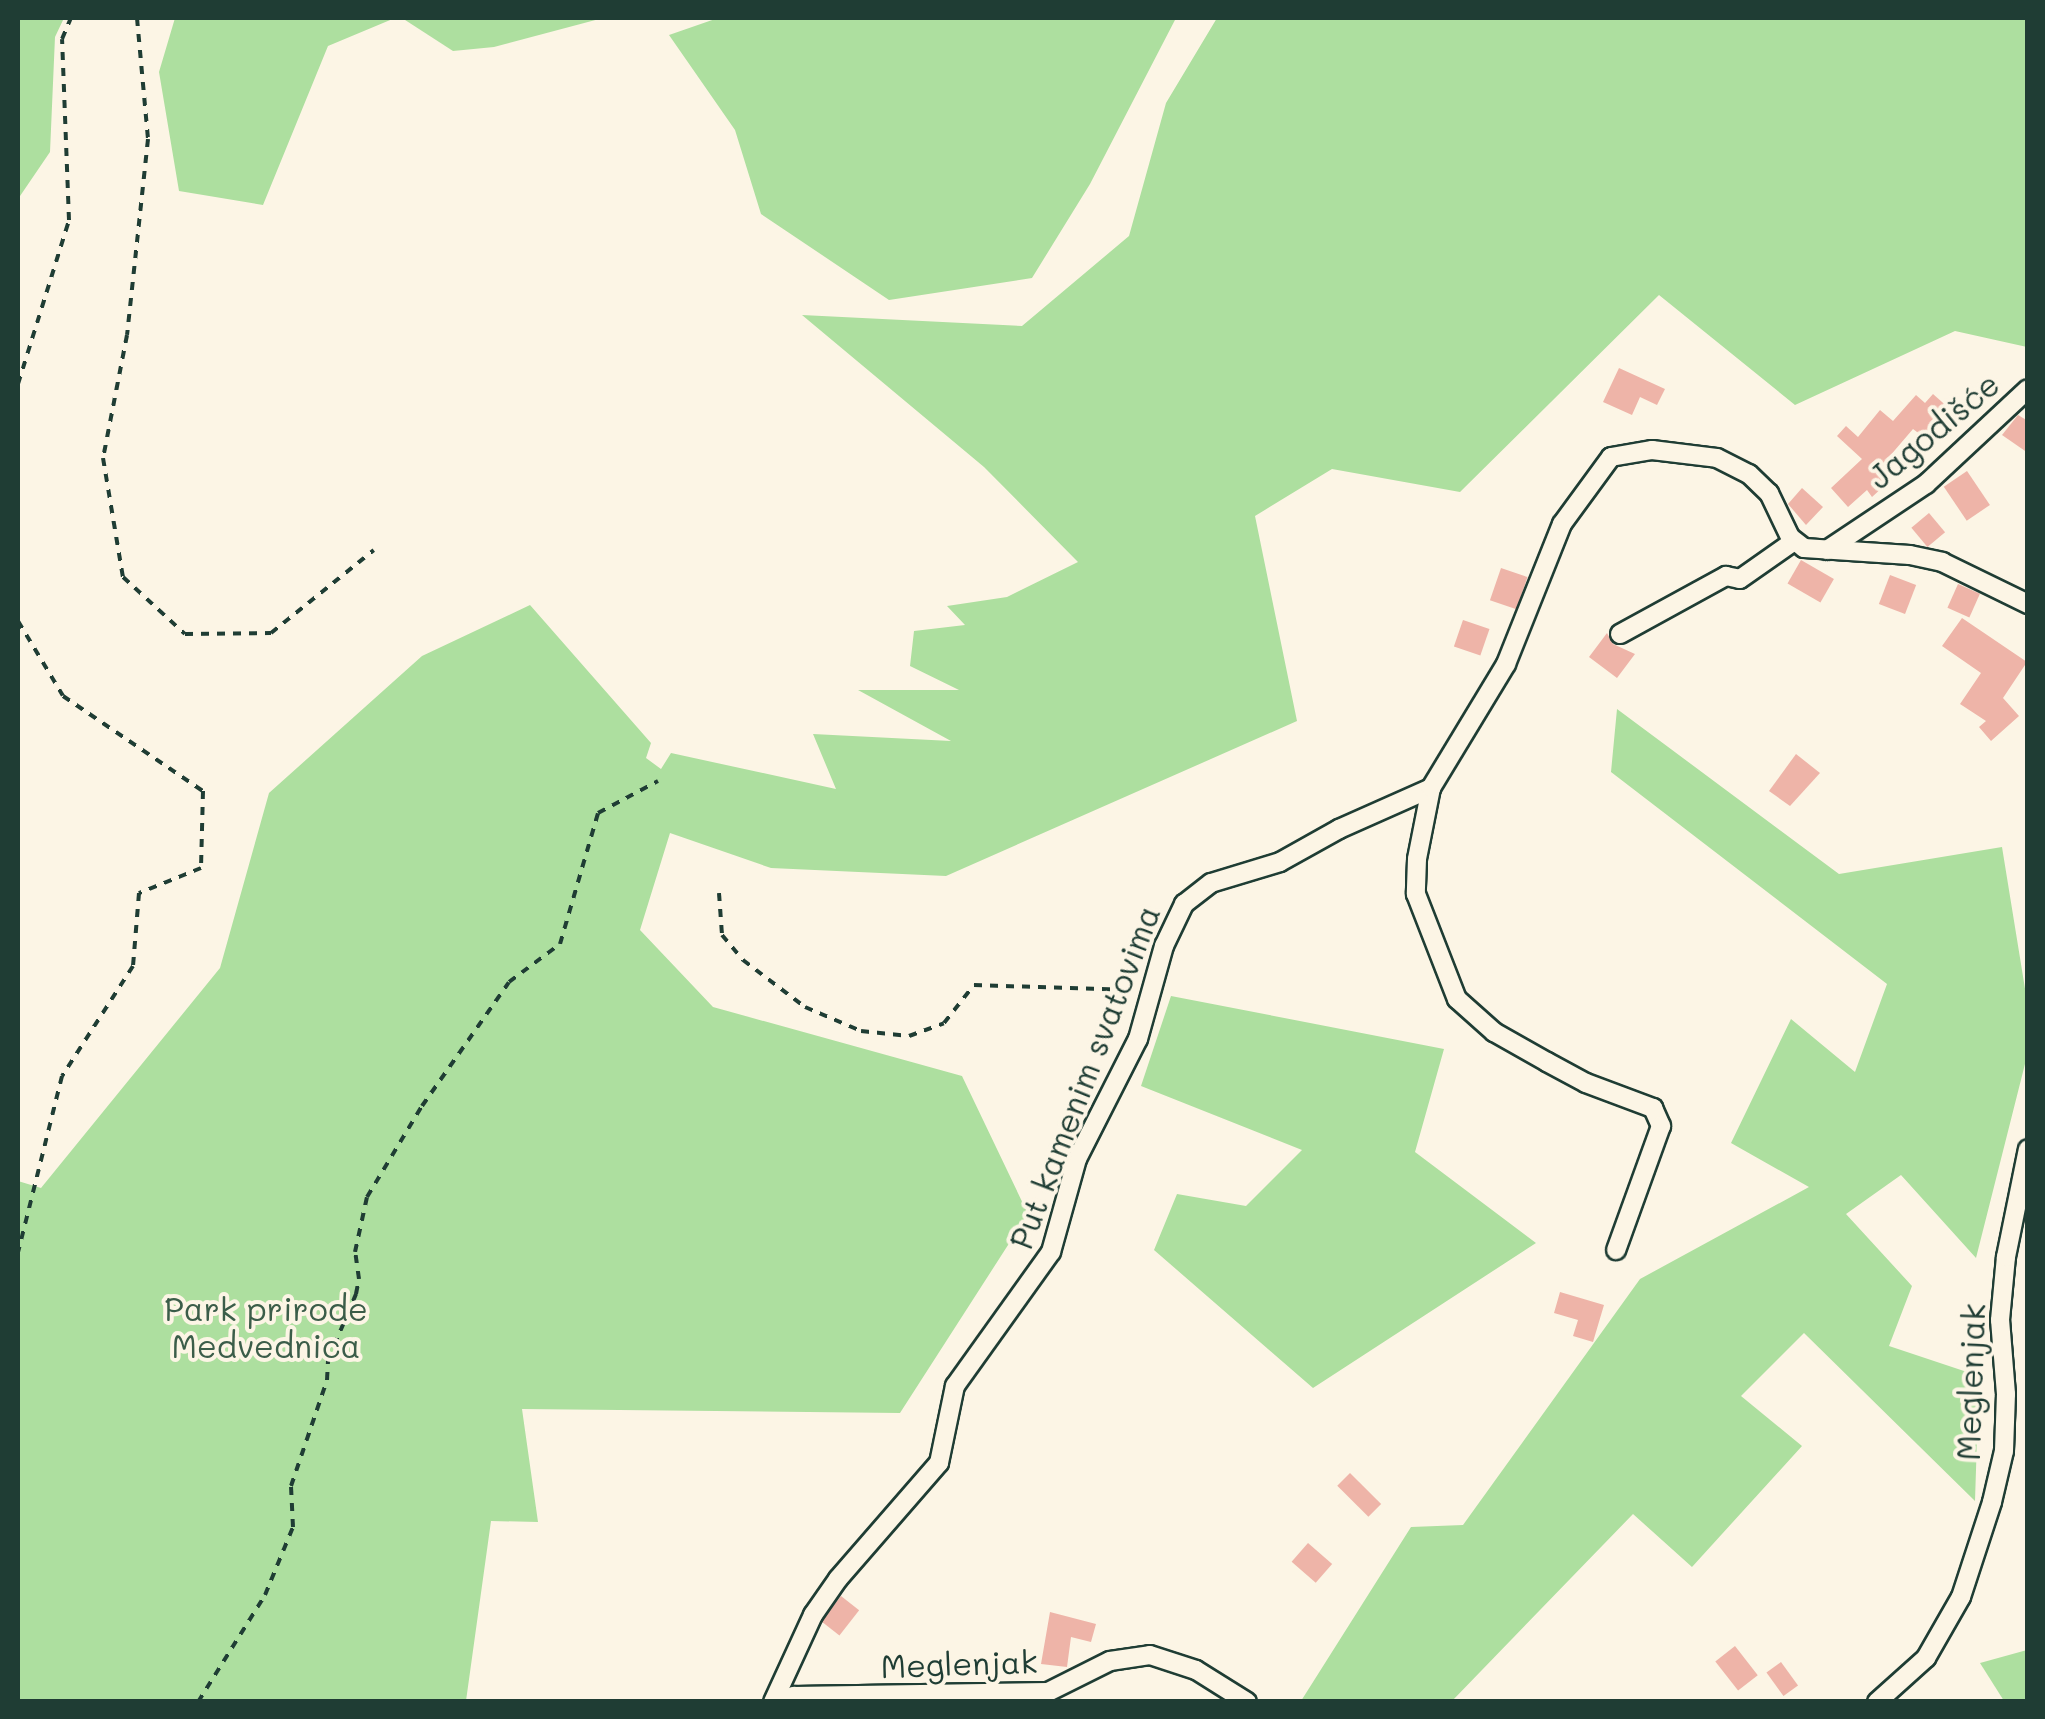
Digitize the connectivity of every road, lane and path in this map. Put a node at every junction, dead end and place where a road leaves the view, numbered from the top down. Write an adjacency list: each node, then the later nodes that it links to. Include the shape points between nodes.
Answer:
1 (71, 18): 3 (path, via 62,39 69,220)
2 (136, 18): 6 (path, via 148,140 127,335 103,458 123,577 185,634 271,633)
3 (18, 384)
4 (2028, 389): 7 (street, Jagodišće, via 1926,484)
5 (1794, 542): 7 (street); 10 (street, via 1740,579 1726,576); 12 (street, via 1769,494 1749,474 1717,458 1652,450 1611,457 1562,524 1506,664)
6 (374, 550)
7 (1827, 550): 8 (street, via 1942,562)
8 (2028, 604)
9 (18, 621): 17 (path, via 63,696 203,792 201,868 139,893 134,966 62,1076)
10 (1620, 634)
11 (658, 781): 18 (path, via 598,813 560,944 509,982 367,1197 354,1252 356,1294 328,1360 291,1486 293,1528 264,1596)
12 (1431, 788): 14 (street, Put kamenim svatovima, via 1280,862 1210,883 1184,904); 16 (street, via 1416,894 1458,999 1494,1032 1547,1062 1653,1108 1661,1126)
13 (719, 894): 14 (path, via 722,935 742,960 805,1007 861,1031 908,1036 944,1023 974,985)
14 (1152, 991): 19 (street, Put kamenim svatovima, via 1138,1038 1076,1158 1051,1252 954,1386 939,1464 863,1546 813,1615)
15 (2028, 1149): 21 (street, Meglenjak, via 2006,1256 2000,1320 2004,1451 1992,1502 1961,1597 1926,1658)
16 (1616, 1250)
17 (18, 1252)
18 (198, 1702)
19 (774, 1702): 20 (street, Meglenjak, via 794,1696 1048,1692 1110,1661 1150,1655 1196,1670)
20 (1248, 1702)
21 (1877, 1702)

